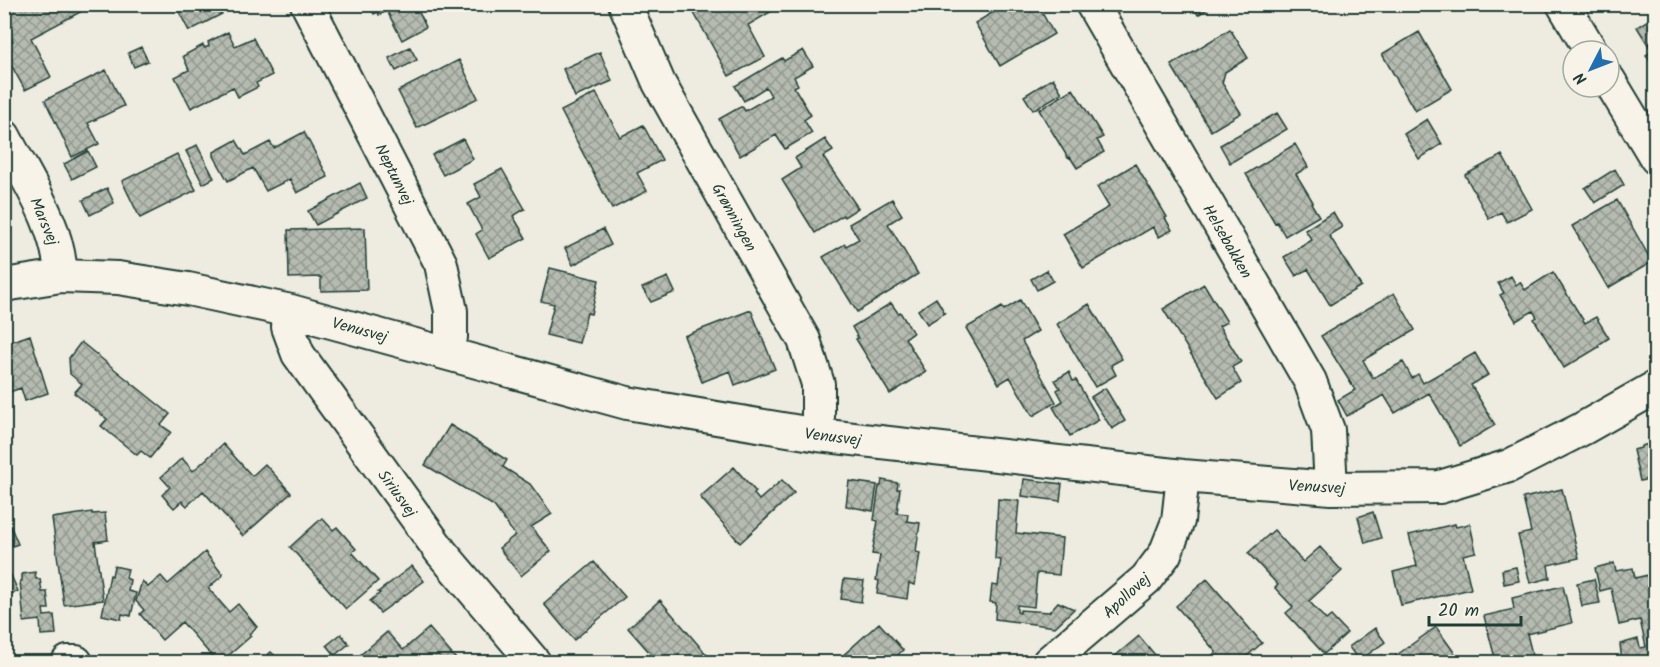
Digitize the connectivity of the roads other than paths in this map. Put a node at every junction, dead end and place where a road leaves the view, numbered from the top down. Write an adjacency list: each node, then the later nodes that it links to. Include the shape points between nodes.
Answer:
1 (307, 4): 12 (street, Neptunvej, via 441,264 451,311)
2 (625, 4): 14 (street, Grønningen, via 659,83 804,340 818,384)
3 (1092, 4): 16 (street, Helsebakken, via 1310,381 1328,430)
4 (1563, 4): 5 (street)
5 (1584, 39)
6 (1620, 99): 8 (street)
7 (4, 136): 9 (street, Marsvej, via 51,226)
8 (1656, 158)
9 (61, 276): 10 (street, Venusvej); 11 (street, Venusvej, via 118,278)
10 (4, 285)
11 (291, 310): 12 (street, Venusvej); 19 (street, Siriusvej, via 288,327 298,354 441,552)
12 (448, 353): 14 (street, Venusvej, via 627,403)
13 (1656, 387): 16 (street, Venusvej, via 1509,466 1440,487)
14 (818, 435): 15 (street, Venusvej)
15 (1184, 476): 16 (street, Venusvej); 20 (street, Apollovej, via 1178,521 1166,554 1146,579)
16 (1331, 488)
17 (68, 663): 18 (street)
18 (76, 663)
19 (534, 663)
20 (1049, 663)

